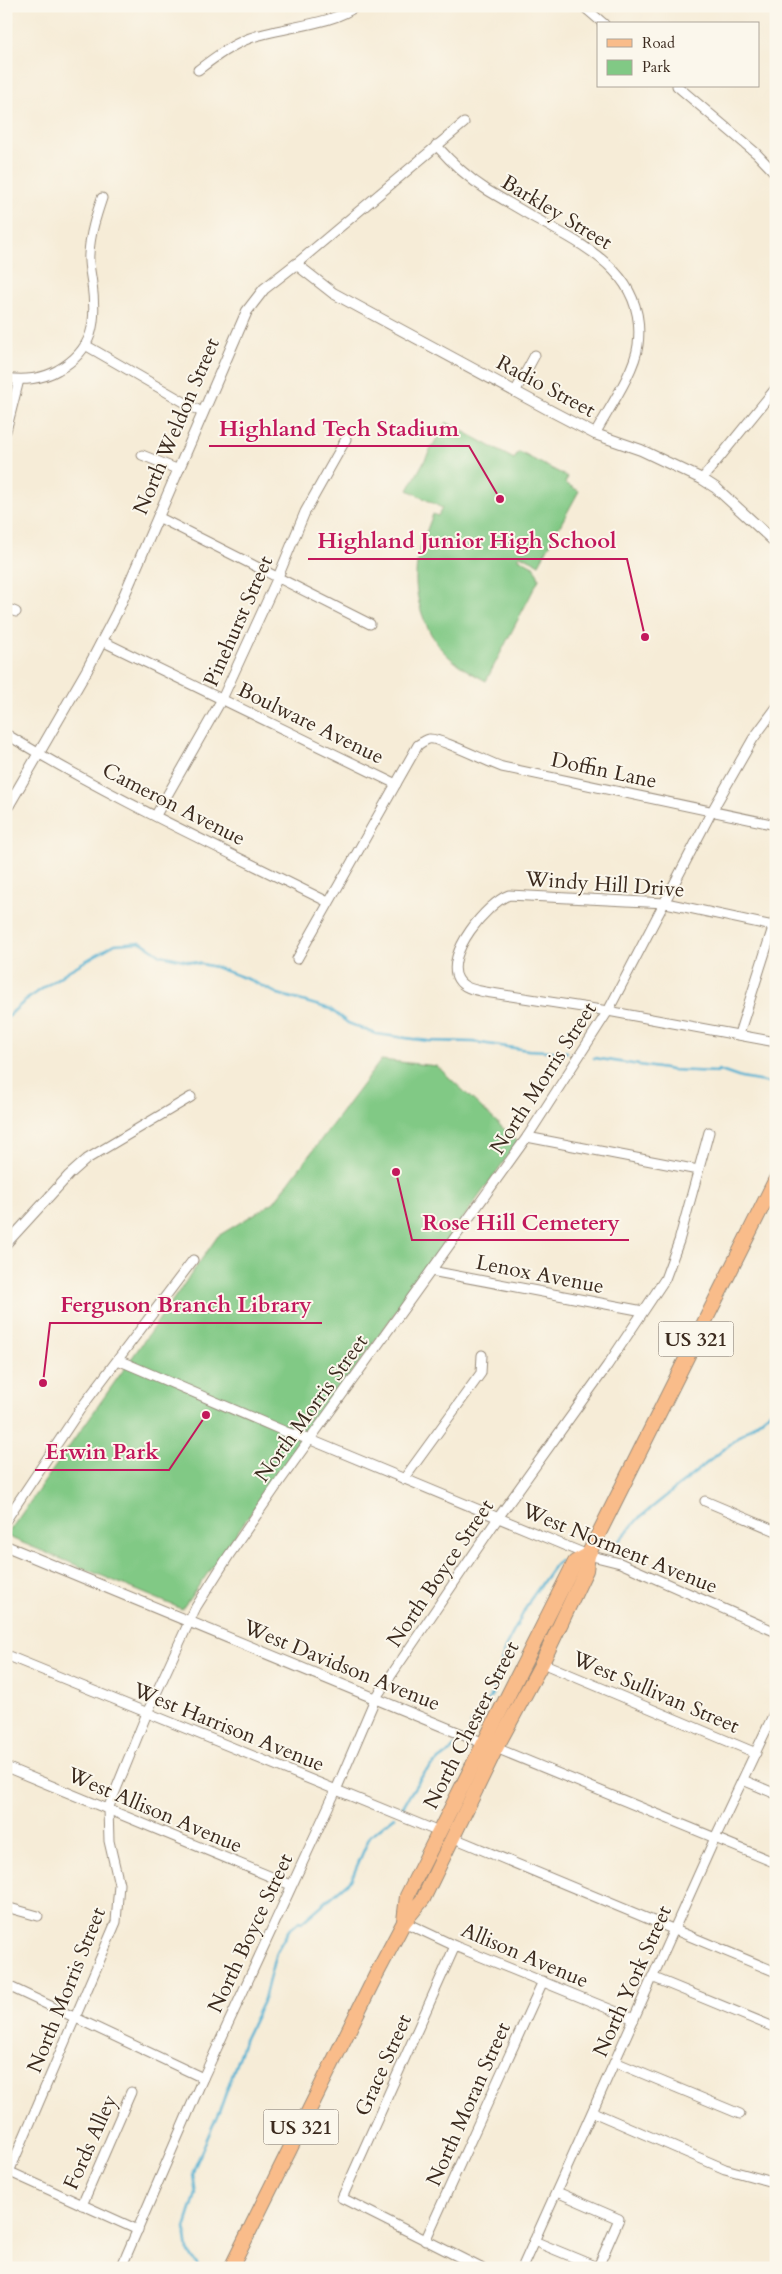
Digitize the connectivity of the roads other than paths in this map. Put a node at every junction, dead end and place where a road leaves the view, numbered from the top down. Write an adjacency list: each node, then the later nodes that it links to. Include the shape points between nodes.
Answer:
1 (356, 6): 4 (street, via 334,16 250,38)
2 (583, 6): 3 (street)
3 (602, 22)
4 (198, 70)
5 (679, 88): 8 (street, via 756,152)
6 (464, 123): 7 (street, North Weldon Street)
7 (436, 145): 10 (street, North Weldon Street); 19 (street, Barkley Street, via 452,163 486,189 604,259 629,292 636,315 638,346 623,384)
8 (776, 174)
9 (102, 198): 11 (street, via 88,257 94,311)
10 (296, 264): 16 (street, Radio Street, via 333,293); 17 (street, North Weldon Street, via 264,289 247,311)
11 (87, 346): 14 (street, via 72,362 53,373); 17 (street)
12 (535, 355): 16 (street)
13 (6, 378): 14 (street)
14 (19, 380): 18 (street)
15 (776, 388): 23 (street)
16 (515, 392): 19 (street, Radio Street)
17 (203, 413): 22 (street, North Weldon Street)
18 (6, 431)
19 (596, 434): 23 (street, Radio Street, via 641,450)
20 (346, 439): 26 (street, Pinehurst Street, via 305,512)
21 (142, 455): 22 (street)
22 (179, 470): 24 (street, North Weldon Street)
23 (702, 479): 25 (street, Radio Street)
24 (158, 517): 26 (street); 30 (street, North Weldon Street)
25 (776, 543)
26 (278, 577): 29 (street); 31 (street, Pinehurst Street)
27 (6, 608): 28 (street)
28 (16, 612)
29 (370, 624)
30 (102, 641): 31 (street, Boulware Avenue); 34 (street, North Weldon Street)
31 (222, 699): 35 (street, Boulware Avenue); 38 (street, Pinehurst Street)
32 (776, 708): 37 (street, North Morris Street, via 753,739)
33 (6, 734): 34 (street, Cameron Avenue)
34 (39, 754): 36 (street, North Weldon Street); 38 (street, Cameron Avenue)
35 (396, 784): 37 (street, Doffin Lane, via 418,745 428,740 439,740 502,767); 40 (street)
36 (6, 810)
37 (712, 811): 39 (street, Doffin Lane); 41 (street, North Morris Street)
38 (156, 816): 40 (street, Cameron Avenue)
39 (776, 825)
40 (328, 902): 43 (street)
41 (666, 903): 42 (street, Windy Hill Drive); 44 (street, North Morris Street); 44 (street, Windy Hill Drive, via 509,895 500,898 480,916 463,940 456,969 458,979 467,988)
42 (774, 922): 45 (street)
43 (297, 959)
44 (608, 1011): 45 (street); 49 (street, North Morris Street)
45 (739, 1034): 46 (street)
46 (776, 1042)
47 (191, 1097): 52 (street, via 87,1160 69,1175)
48 (709, 1132): 50 (street, North Boyce Street)
49 (527, 1137): 50 (street); 54 (street, North Morris Street)
50 (698, 1170): 55 (street, North Boyce Street, via 671,1267)
51 (776, 1179): 65 (main road, North Chester Street / US 321)
52 (6, 1244)
53 (193, 1260): 57 (street)
54 (431, 1271): 55 (street, Lenox Avenue); 58 (street, North Morris Street)
55 (643, 1311): 61 (street, North Boyce Street)
56 (482, 1355): 59 (street, via 481,1373)
57 (118, 1360): 58 (street, West Norment Avenue); 62 (street, via 81,1408)
58 (311, 1440): 59 (street, West Norment Avenue); 66 (street, North Morris Street, via 229,1555)
59 (404, 1478): 61 (street, West Norment Avenue)
60 (705, 1501): 63 (street)
61 (498, 1518): 65 (street, West Norment Avenue); 70 (street, North Boyce Street)
62 (6, 1520)
63 (776, 1531)
64 (6, 1546): 66 (street, West Davidson Avenue)
65 (588, 1555): 67 (street, West Norment Avenue, via 620,1563); 69 (main road, North Chester Street / US 321, via 586,1570); 74 (main road, North Chester Street / US 321, via 576,1562)
66 (189, 1622): 70 (street, West Davidson Avenue); 72 (street, North Morris Street)
67 (776, 1632)
68 (6, 1655): 72 (street, West Harrison Avenue)
69 (542, 1663): 74 (main road, North Chester Street / US 321); 75 (street, West Sullivan Street)
70 (375, 1699): 74 (street, West Davidson Avenue); 78 (street, North Boyce Street)
71 (776, 1709): 73 (street, North York Street)
72 (147, 1713): 78 (street, West Harrison Avenue); 80 (street, North Morris Street)
73 (772, 1725): 75 (street, North York Street)
74 (491, 1746): 81 (main road, North Chester Street / US 321); 82 (main road, North Chester Street / US 321); 83 (street, West Davidson Avenue)
75 (756, 1753): 77 (street, North York Street)
76 (6, 1767): 80 (street, West Allison Avenue)
77 (743, 1780): 79 (street); 83 (street, North York Street)
78 (336, 1790): 81 (street, West Harrison Avenue); 85 (street, North Boyce Street)
79 (776, 1794)
80 (108, 1809): 85 (street, West Allison Avenue); 95 (street, North Morris Street, via 109,1841 119,1884 116,1922)
81 (438, 1832): 88 (main road, North Chester Street / US 321, via 407,1896)
82 (454, 1838): 88 (main road, North Chester Street / US 321, via 423,1899); 89 (street)
83 (715, 1838): 84 (street, West Davidson Avenue); 89 (street, North York Street)
84 (776, 1863)
85 (291, 1885): 99 (street, North Boyce Street)
86 (6, 1907): 87 (street)
87 (38, 1916)
88 (404, 1922): 90 (street, Allison Avenue); 112 (main road, North Chester Street / US 321)
89 (674, 1930): 91 (street); 92 (street, North York Street)
90 (455, 1946): 93 (street, Allison Avenue); 108 (street, Grace Street, via 342,2198)
91 (776, 1972)
92 (652, 1977): 96 (street, North York Street); 97 (street)
93 (543, 1982): 96 (street, Allison Avenue); 108 (street, North Moran Street)
94 (6, 1985): 95 (street)
95 (74, 2018): 99 (street); 103 (street, North Morris Street)
96 (634, 2019): 98 (street, North York Street)
97 (776, 2028)
98 (614, 2062): 101 (street, North York Street); 102 (street)
99 (203, 2078): 107 (street, North Boyce Street)
100 (131, 2092): 106 (street, Fords Alley)
101 (593, 2112): 104 (street, via 725,2169); 105 (street, North York Street)
102 (740, 2114)
103 (8, 2175): 106 (street)
104 (776, 2184)
105 (557, 2192): 109 (street, North York Street); 110 (street, via 618,2219)
106 (82, 2205): 107 (street)
107 (138, 2230): 111 (street, North Boyce Street)
108 (425, 2241): 113 (street)
109 (534, 2241): 110 (street); 114 (street, North York Street)
110 (598, 2267)
111 (121, 2268)
112 (231, 2268)
113 (481, 2268)
114 (522, 2268)

